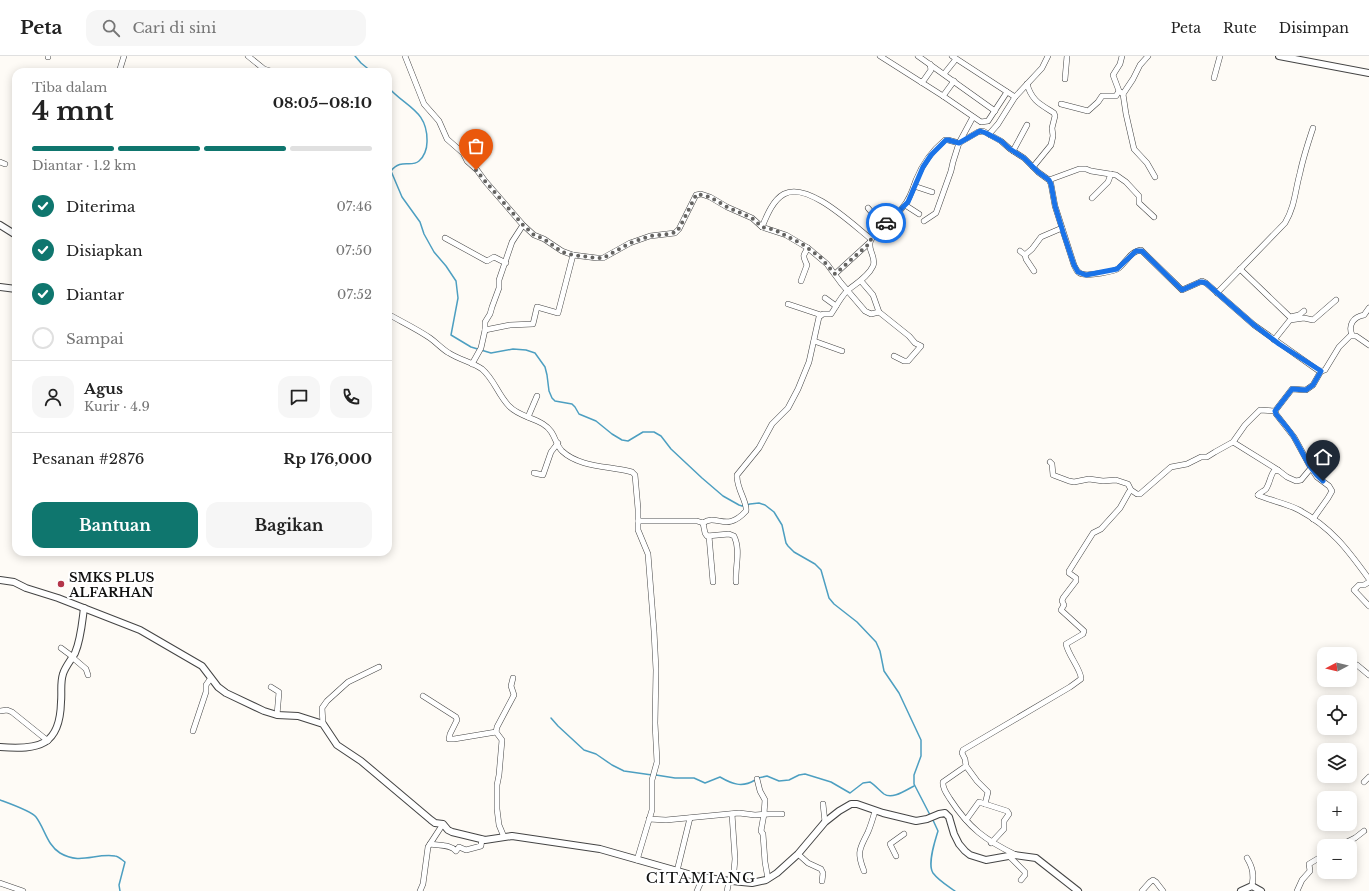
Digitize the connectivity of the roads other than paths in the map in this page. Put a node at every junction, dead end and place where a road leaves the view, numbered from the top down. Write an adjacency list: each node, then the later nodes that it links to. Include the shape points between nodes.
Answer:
1 (124, 56): 14 (street)
2 (248, 56): 15 (street)
3 (405, 56): 48 (street, via 424,104 439,121 446,140 463,153 466,162 476,170)
4 (880, 56): 21 (street)
5 (918, 56): 13 (street)
6 (1048, 56): 22 (street, via 1042,68)
7 (1067, 56): 19 (street)
8 (1122, 56): 24 (street, via 1113,75)
9 (1148, 56): 24 (street)
10 (1220, 56): 18 (street)
11 (1279, 56): 16 (street)
12 (954, 57): 17 (street); 23 (street)
13 (930, 64): 17 (street); 21 (street, via 931,70)
14 (120, 68)
15 (263, 68)
16 (1369, 73)
17 (944, 74): 20 (street)
18 (1214, 78)
19 (1065, 79)
20 (954, 81): 25 (street); 28 (street)
21 (921, 82): 25 (street)
22 (1027, 84): 26 (street); 35 (street, via 1034,100 1056,116 1051,145)
23 (1007, 92): 26 (street); 28 (street)
24 (1121, 93): 27 (street, via 1116,96 1102,96 1089,111); 37 (street, via 1134,149)
25 (943, 96): 29 (street)
26 (1015, 96): 32 (street)
27 (1061, 104)
28 (995, 111): 29 (street, via 987,122 981,122)
29 (973, 117): 33 (street)
30 (1027, 125): 34 (street)
31 (1313, 128): 60 (street, via 1289,217)
32 (990, 135): 33 (street, via 983,131 978,132); 34 (street)
33 (959, 143): 39 (street, via 946,140 938,146 923,167); 46 (street, via 936,213)
34 (1013, 151): 35 (street)
35 (1033, 167): 38 (street)
36 (1111, 174): 38 (street, via 1083,168); 41 (street, via 1108,182); 45 (street, via 1126,182 1139,197 1138,202)
37 (1155, 177)
38 (1049, 180): 51 (street)
39 (914, 186): 40 (street); 42 (street)
40 (932, 192)
41 (1092, 198)
42 (905, 205): 44 (street); 49 (street)
43 (868, 208): 49 (street)
44 (919, 214)
45 (1154, 217)
46 (924, 221)
47 (0, 225): 52 (street)
48 (523, 225): 57 (street, via 562,252); 59 (street, via 512,242)
49 (883, 226): 54 (street)
50 (762, 227): 54 (street, via 768,213 783,195 801,192 830,206); 55 (street, via 786,235); 57 (street, via 752,218 710,197 697,194 675,233 650,236 630,243 603,258)
51 (1062, 228): 58 (street, via 1041,237); 68 (street, via 1074,265 1081,274 1117,269 1140,250 1182,290 1202,282)
52 (12, 232)
53 (445, 238): 59 (street, via 487,261 494,257)
54 (870, 241): 62 (street); 63 (street, via 874,266)
55 (808, 248): 62 (street); 64 (street, via 803,256 807,265)
56 (1020, 251): 58 (street)
57 (573, 255): 78 (street, via 558,313 537,308 532,324)
58 (1025, 255): 61 (street)
59 (506, 263): 78 (street, via 490,314 485,322)
60 (1240, 269): 68 (street); 75 (street, via 1290,317)
61 (1034, 271)
62 (835, 274): 67 (street)
63 (861, 280): 67 (street); 74 (street, via 873,295)
64 (801, 281)
65 (0, 288): 66 (street)
66 (12, 289)
67 (848, 290): 72 (street); 74 (street, via 866,312)
68 (1217, 293): 80 (street)
69 (825, 298): 72 (street)
70 (1336, 300): 80 (street, via 1313,320 1290,320)
71 (788, 304): 76 (street)
72 (836, 306): 76 (street, via 830,315)
73 (1369, 308): 79 (street, via 1351,324)
74 (879, 312): 84 (street, via 921,346 908,361)
75 (1304, 312)
76 (821, 314): 81 (street)
77 (392, 316): 85 (street, via 430,338 449,354)
78 (485, 330): 85 (street, via 481,348)
79 (1352, 335): 82 (street); 86 (street, via 1339,347 1325,370)
80 (1274, 340): 86 (street)
81 (814, 341): 83 (street); 99 (street, via 809,362 794,398 786,411 772,424 759,448 737,475 739,490 747,506 746,511 733,521 710,520)
82 (1369, 345)
83 (842, 351)
84 (894, 356)
85 (472, 364): 89 (street, via 488,375 513,410)
86 (1321, 371): 88 (street, via 1313,385 1306,390 1292,389)
87 (537, 396): 89 (street)
88 (1275, 411): 90 (street, via 1260,410 1245,425); 93 (street, via 1294,437)
89 (528, 417): 91 (street, via 547,426)
90 (1234, 442): 94 (street); 96 (street, via 1207,457 1171,467 1140,494)
91 (558, 443): 95 (street, via 551,452 543,475); 98 (street, via 566,454 583,462 633,473 636,480)
92 (1050, 462): 96 (street, via 1053,475 1056,477 1074,482 1089,478 1103,482 1116,480 1128,484)
93 (1311, 468): 94 (street, via 1301,480 1296,481); 97 (street, via 1332,491)
94 (1278, 470): 97 (street, via 1273,472 1267,487 1258,495 1298,509)
95 (534, 473)
96 (1132, 490): 124 (street, via 1126,495 1120,508 1093,533 1069,571 1076,580 1063,598 1064,605 1061,610 1084,631 1066,644 1081,679 963,750)
97 (1313, 519): 102 (street, via 1324,525 1336,537)
98 (638, 520): 99 (street); 135 (street, via 638,530 648,558 654,632 657,762)
99 (703, 523): 100 (street, via 705,535)
100 (709, 536): 103 (street); 104 (street, via 734,536 737,558)
101 (0, 580): 106 (street, via 10,581)
102 (1369, 580): 105 (street, via 1354,590)
103 (713, 582)
104 (736, 582)
105 (1369, 606)
106 (84, 608): 108 (street); 113 (street, via 148,634 199,664)
107 (61, 648): 108 (street)
108 (73, 657): 111 (street); 122 (street, via 62,677 62,703 58,725)
109 (1357, 666): 112 (street)
110 (379, 668): 119 (street, via 348,682 324,703)
111 (88, 675)
112 (1369, 676)
113 (211, 678): 118 (street, via 226,693); 120 (street, via 206,685)
114 (513, 678): 121 (street, via 511,686 514,695)
115 (271, 687): 118 (street, via 279,692)
116 (423, 696): 121 (street, via 456,717 449,739)
117 (0, 711): 122 (street, via 12,712)
118 (277, 715): 119 (street, via 298,716)
119 (323, 724): 138 (street, via 337,745 361,761 431,820)
120 (193, 730)
121 (496, 732): 141 (street, via 502,740 497,809)
122 (48, 741): 123 (street, via 32,747)
123 (0, 747)
124 (966, 766): 129 (street, via 988,792); 136 (street, via 942,784)
125 (1369, 777): 127 (street)
126 (757, 779): 132 (street, via 765,800)
127 (1364, 782)
128 (823, 804): 137 (street)
129 (985, 804): 136 (street, via 978,803); 144 (street, via 1009,814 1004,821 1004,829)
130 (875, 811): 137 (street, via 853,804); 149 (street, via 913,821 942,813 947,815 957,841 970,855 986,860); 154 (street, via 860,848 859,857)
131 (732, 814): 132 (street); 134 (street); 158 (street, via 735,858)
132 (764, 814): 133 (street); 156 (street, via 761,831)
133 (782, 814)
134 (690, 818): 135 (street); 153 (street)
135 (649, 819): 152 (street)
136 (966, 820): 144 (street)
137 (825, 822): 146 (street)
138 (443, 824): 142 (street, via 452,832); 145 (street)
139 (1364, 831): 143 (street)
140 (904, 834): 148 (street, via 890,844)
141 (504, 837): 142 (street); 152 (street, via 600,849)
142 (482, 839): 145 (street, via 481,846 466,850 459,847 456,851 451,846)
143 (1353, 839)
144 (991, 843): 147 (street)
145 (430, 844): 163 (street)
146 (798, 854): 156 (street); 159 (street, via 808,863 820,867)
147 (1017, 855): 149 (street); 166 (street, via 1039,860)
148 (896, 856)
149 (1009, 856): 157 (street, via 1025,872)
150 (1247, 858): 161 (street, via 1254,872)
151 (1317, 859): 171 (street, via 1309,864 1310,871)
152 (637, 860): 153 (street)
153 (677, 871): 155 (street)
154 (864, 871)
155 (703, 877): 158 (street); 164 (street)
156 (768, 879): 158 (street, via 752,883)
157 (1021, 880)
158 (731, 881): 165 (street)
159 (822, 881)
160 (0, 883): 162 (street)
161 (1252, 886): 169 (street); 170 (street)
162 (23, 891)
163 (420, 891)
164 (698, 891)
165 (727, 891)
166 (1078, 891)
167 (1142, 891): 168 (street, via 1153,880)
168 (1163, 891)
169 (1241, 891)
170 (1261, 891)
171 (1297, 891)

